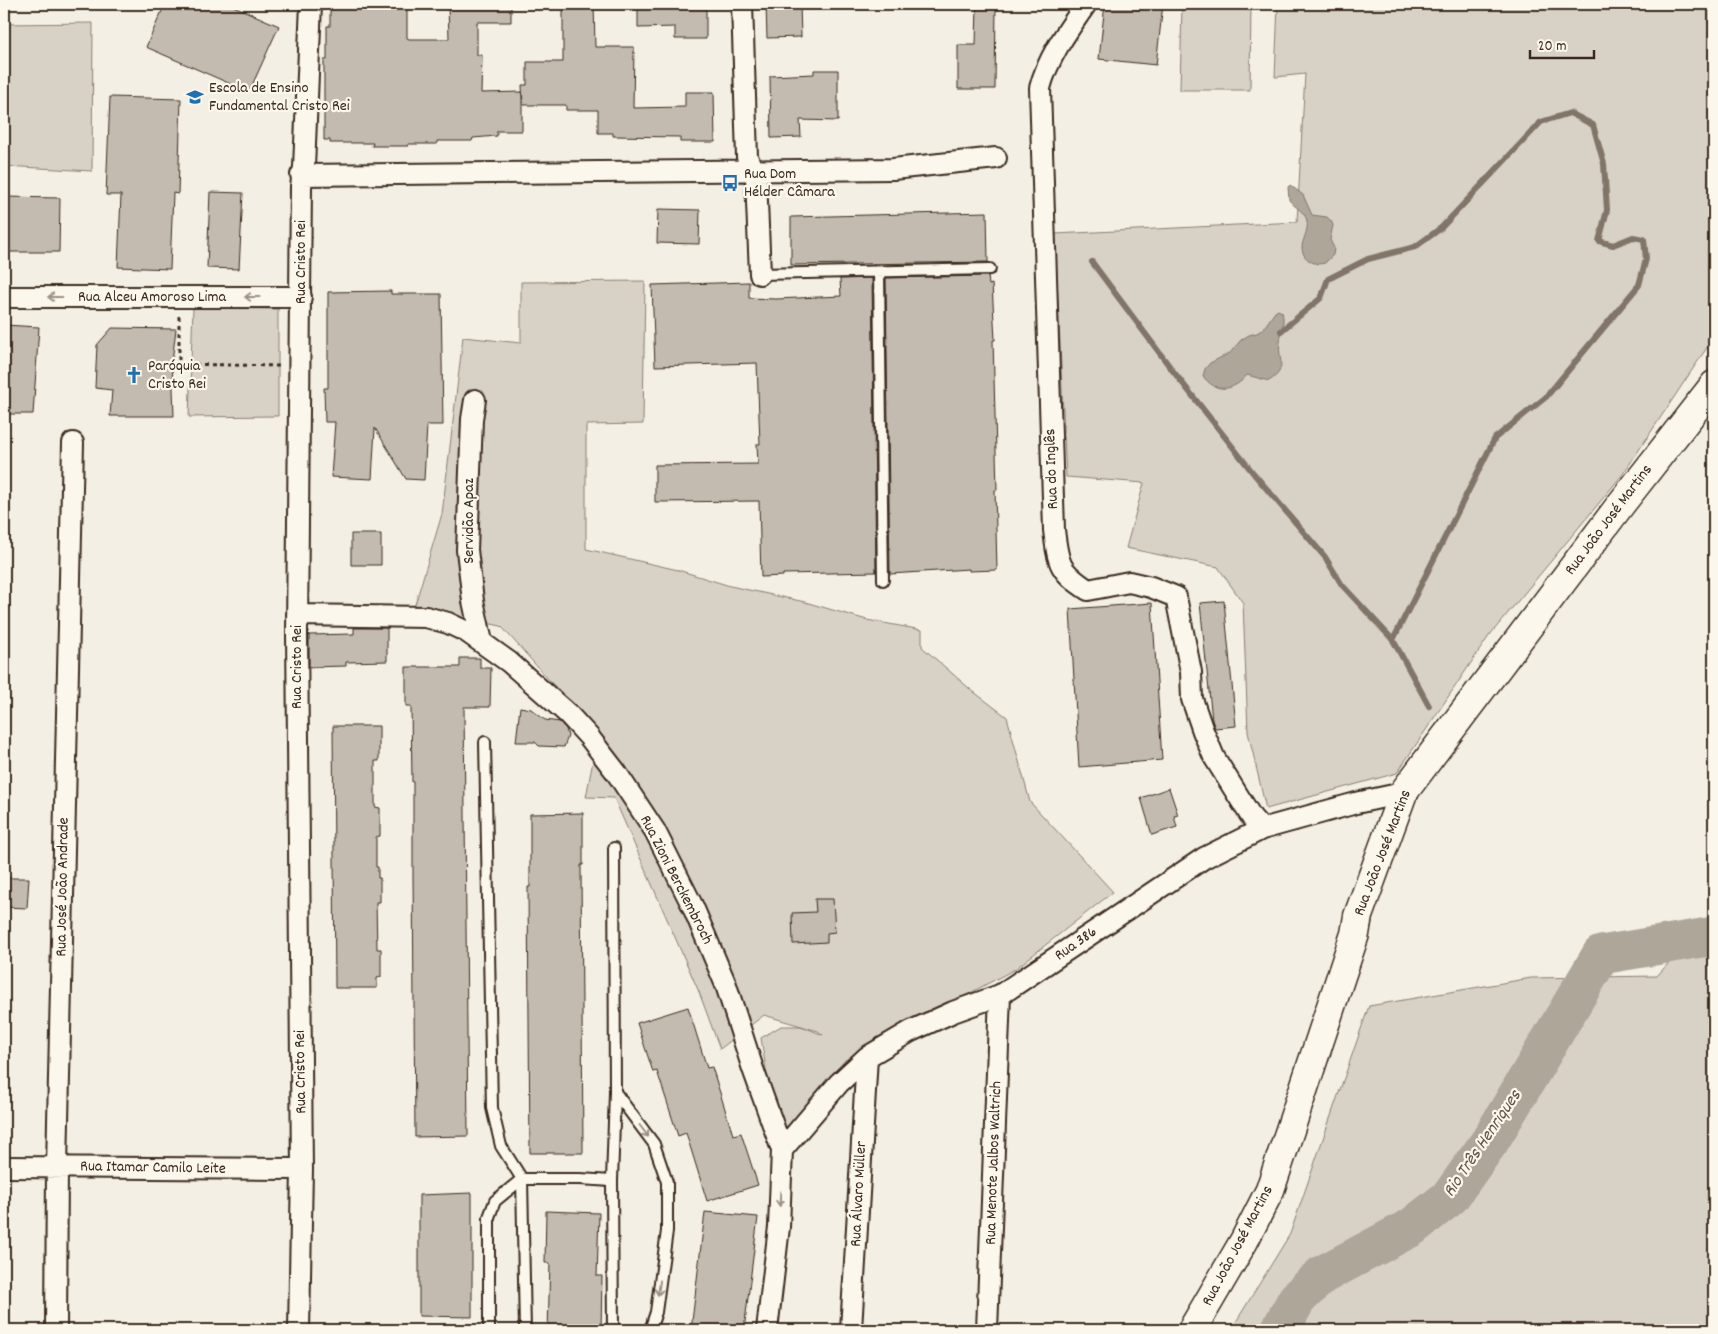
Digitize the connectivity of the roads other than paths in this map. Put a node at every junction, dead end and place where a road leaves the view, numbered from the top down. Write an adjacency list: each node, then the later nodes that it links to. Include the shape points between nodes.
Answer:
1 (311, 4): 6 (street, Rua Cristo Rei)
2 (742, 4): 5 (street, via 747,157)
3 (1086, 4): 20 (street, Rua do Inglês, via 1052,55 1040,88 1057,555 1072,580 1088,590 1129,582 1176,597 1191,672 1192,699 1203,731 1214,757)
4 (996, 158): 5 (street, via 893,169)
5 (752, 170): 6 (street); 9 (street, via 756,178)
6 (301, 176): 11 (street, Rua Cristo Rei)
7 (990, 270): 8 (lane)
8 (879, 272): 9 (lane); 15 (lane)
9 (760, 274)
10 (4, 297): 11 (street, Rua Alceu Amoroso Lima, one-way to 10)
11 (301, 297): 16 (street, Rua Cristo Rei)
12 (1714, 385): 19 (main road, Rua João José Martins)
13 (475, 400): 17 (street, Servidão Apaz, via 467,550)
14 (73, 443): 27 (street, Rua José João Andrade)
15 (883, 580)
16 (297, 615): 17 (street, Rua Zioni Berckembroch, via 426,617 467,632); 28 (street, Rua Cristo Rei)
17 (482, 642): 25 (street, Rua Zioni Berckembroch, via 568,714 616,772 655,831 693,907 726,985)
18 (485, 742): 29 (lane, via 492,1108 501,1146)
19 (1403, 793): 20 (street, Rua 386); 40 (main road, Rua João José Martins, via 1358,916 1355,934 1270,1190)
20 (1262, 829): 22 (street, Rua 386, via 1204,858)
21 (614, 848): 24 (lane)
22 (1000, 995): 23 (street, Rua 386, via 911,1030); 39 (street, Rua Menote Jalbos Waltrich)
23 (867, 1057): 25 (street, Rua 386, via 839,1083); 38 (street, Rua Álvaro Müller)
24 (615, 1092): 30 (lane); 36 (lane, one-way to 36, via 654,1144 667,1182 667,1231 656,1312)
25 (782, 1150): 37 (street, Rua Zioni Berckembroch, one-way to 37, via 779,1227)
26 (4, 1167): 27 (street, Rua Itamar Camilo Leite)
27 (57, 1167): 28 (street, Rua Itamar Camilo Leite); 31 (street, Rua José João Andrade)
28 (302, 1169): 32 (street, Rua Cristo Rei)
29 (522, 1179): 30 (lane); 33 (lane, via 495,1201 489,1217); 34 (lane)
30 (612, 1181): 35 (lane)
31 (56, 1330)
32 (299, 1330)
33 (489, 1330)
34 (524, 1330)
35 (613, 1330)
36 (650, 1330)
37 (767, 1330)
38 (851, 1330)
39 (987, 1330)
40 (1192, 1330)

